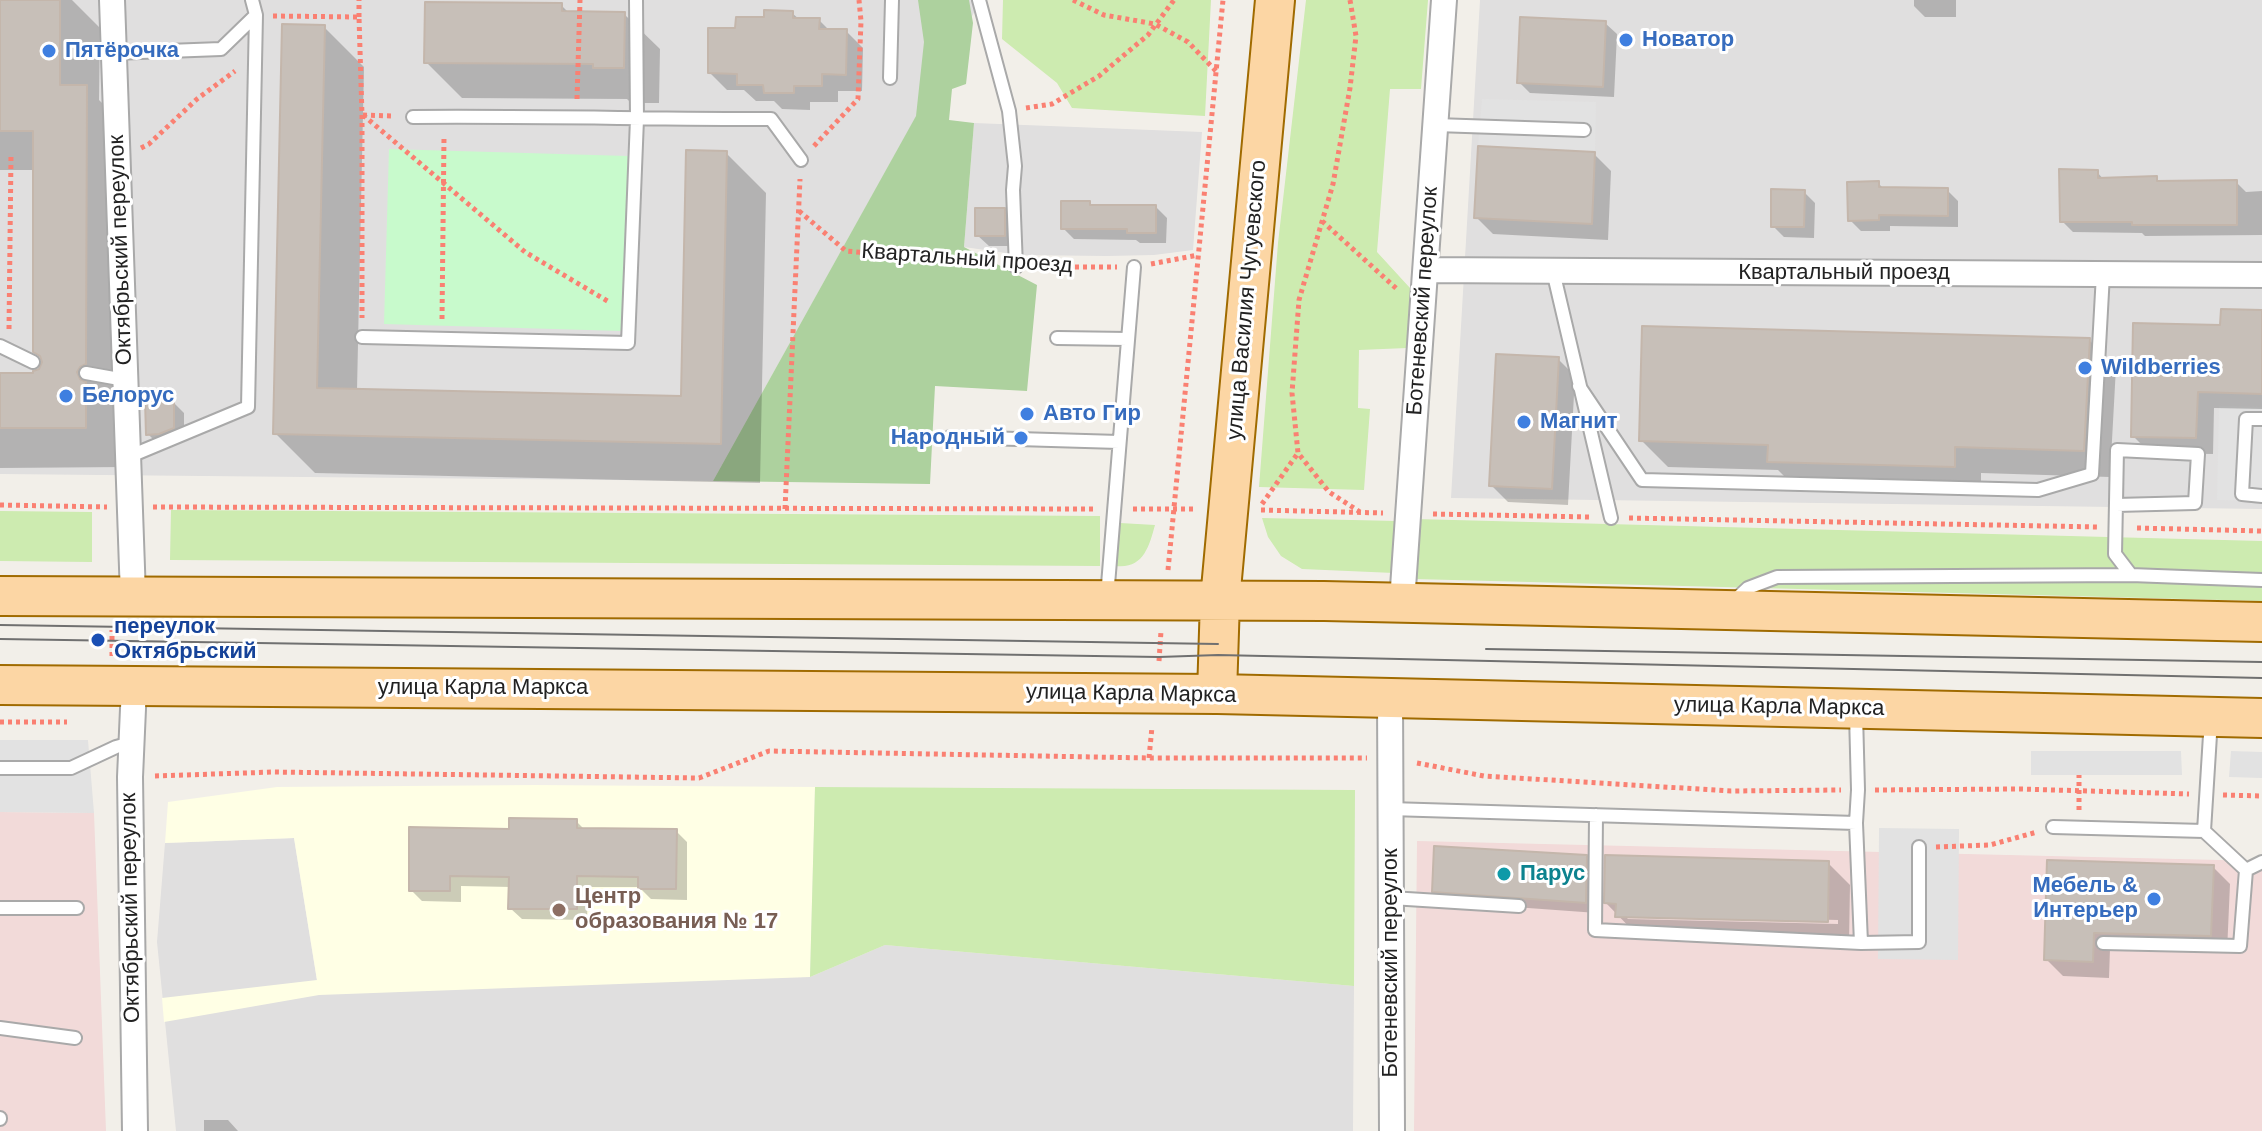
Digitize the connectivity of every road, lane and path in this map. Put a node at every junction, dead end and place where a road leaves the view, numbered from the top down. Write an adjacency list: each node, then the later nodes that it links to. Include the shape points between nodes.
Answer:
1 (112, 0): 18 (street, Октябрьский переулок)
2 (252, 0): 15 (lane)
3 (359, 0): 16 (path)
4 (580, 0): 24 (path)
5 (636, 0): 27 (lane)
6 (859, 0): 32 (path, via 858,99)
7 (892, 0): 21 (lane)
8 (979, 0): 22 (lane)
9 (1073, 0): 17 (path, via 1104,15)
10 (1174, 0): 17 (path)
11 (1223, 0): 20 (path)
12 (1275, 0): 71 (main road, улица Василия Чугуевского)
13 (1350, 0): 35 (path, via 1356,36 1350,88)
14 (1444, 0): 28 (street, Ботеневский переулок)
15 (256, 15): 16 (path); 18 (lane, via 221,49); 19 (lane)
16 (359, 17): 23 (path)
17 (1155, 24): 20 (path, via 1188,42); 22 (path, via 1099,76 1052,104)
18 (114, 53): 31 (street, Октябрьский переулок)
19 (255, 56): 31 (path, via 149,144); 58 (lane, via 248,407)
20 (1216, 71): 36 (path)
21 (890, 78)
22 (1009, 111): 37 (lane)
23 (362, 115): 25 (path); 33 (path); 46 (path)
24 (576, 116): 26 (lane); 27 (lane)
25 (413, 117): 26 (lane)
26 (444, 117): 33 (path)
27 (637, 119): 32 (lane, via 771,119); 44 (lane)
28 (1436, 125): 29 (lane); 39 (street, Ботеневский переулок)
29 (1584, 130)
30 (11, 154): 49 (path)
31 (118, 158): 52 (street, Октябрьский переулок)
32 (801, 160): 34 (path)
33 (442, 182): 44 (path, via 525,252); 45 (path)
34 (798, 210): 37 (path, Квартальный проезд, via 846,251); 61 (path)
35 (1322, 221): 43 (path, via 1399,291); 57 (path, via 1299,300 1292,393)
36 (1198, 255): 38 (path, Квартальный проезд); 62 (path)
37 (1016, 267): 38 (path, Квартальный проезд)
38 (1134, 267): 48 (lane)
39 (1426, 270): 40 (street, Квартальный проезд); 43 (street, Ботеневский переулок)
40 (1553, 271): 41 (street, Квартальный проезд); 53 (lane)
41 (2103, 274): 42 (street, Квартальный проезд); 53 (lane, via 2092,474 2038,490 1642,480)
42 (2262, 275)
43 (1424, 305): 72 (street, Ботеневский переулок)
44 (629, 313): 46 (lane, via 628,343)
45 (442, 332)
46 (362, 337)
47 (1057, 338): 48 (lane)
48 (1128, 339): 56 (lane)
49 (5, 349): 50 (lane)
50 (33, 362)
51 (86, 373): 52 (lane)
52 (125, 380): 58 (street, Октябрьский переулок)
53 (1579, 386): 65 (lane)
54 (2262, 419): 59 (lane, via 2246,419 2242,494)
55 (950, 437): 56 (lane)
56 (1119, 442): 70 (lane)
57 (1298, 453): 63 (path); 64 (path, via 1329,492)
58 (128, 457): 69 (street, Октябрьский переулок)
59 (2262, 496)
60 (2116, 505): 60 (lane, via 2117,450 2198,454 2195,503); 66 (lane, via 2115,554)
61 (785, 509)
62 (1176, 509)
63 (1257, 510)
64 (1361, 513)
65 (1611, 518)
66 (2131, 575): 67 (lane); 73 (lane, via 1777,577 1748,588)
67 (2262, 580)
68 (0, 596): 69 (main road)
69 (133, 596): 70 (main road)
70 (1107, 600): 71 (main road)
71 (1220, 600): 72 (main road); 77 (main road, улица Василия Чугуевского)
72 (1402, 602): 73 (main road)
73 (1724, 609): 74 (main road)
74 (2262, 622)
75 (0, 685): 76 (main road, улица Карла Маркса)
76 (134, 686): 77 (main road, улица Карла Маркса); 84 (street, Октябрьский переулок)
77 (1217, 694): 78 (main road, улица Карла Маркса)
78 (1390, 698): 79 (main road, улица Карла Маркса); 85 (street, Ботеневский переулок)
79 (1855, 708): 80 (main road, улица Карла Маркса); 89 (lane)
80 (2211, 716): 81 (main road, улица Карла Маркса); 91 (lane)
81 (2262, 718)
82 (0, 722): 83 (path)
83 (80, 722)
84 (131, 743): 86 (lane, via 71,768); 88 (street, Октябрьский переулок)
85 (1390, 758): 88 (path, via 769,751 699,778 274,772); 89 (path, via 1484,776 1731,791); 93 (street, Ботеневский переулок)
86 (0, 768)
87 (2079, 775): 90 (path)
88 (130, 777): 110 (street, Октябрьский переулок)
89 (1858, 790): 90 (path); 95 (lane)
90 (2079, 790): 91 (path); 97 (path)
91 (2207, 795): 92 (path); 98 (lane)
92 (2262, 796)
93 (1390, 809): 94 (lane); 102 (street, Ботеневский переулок)
94 (1596, 815): 95 (lane); 106 (lane, via 1595,930)
95 (1856, 823): 106 (lane)
96 (2053, 827): 97 (lane); 99 (path, via 1990,845)
97 (2078, 827): 98 (lane)
98 (2204, 831): 101 (lane)
99 (1919, 847): 106 (lane, via 1919,942)
100 (2262, 862): 101 (lane)
101 (2246, 870): 107 (lane, via 2240,946)
102 (1391, 898): 103 (lane); 111 (street, Ботеневский переулок)
103 (1519, 906)
104 (0, 908): 105 (lane)
105 (77, 908)
106 (1861, 943)
107 (2103, 943)
108 (0, 1028): 109 (lane)
109 (75, 1038)
110 (135, 1131)
111 (1392, 1131)

